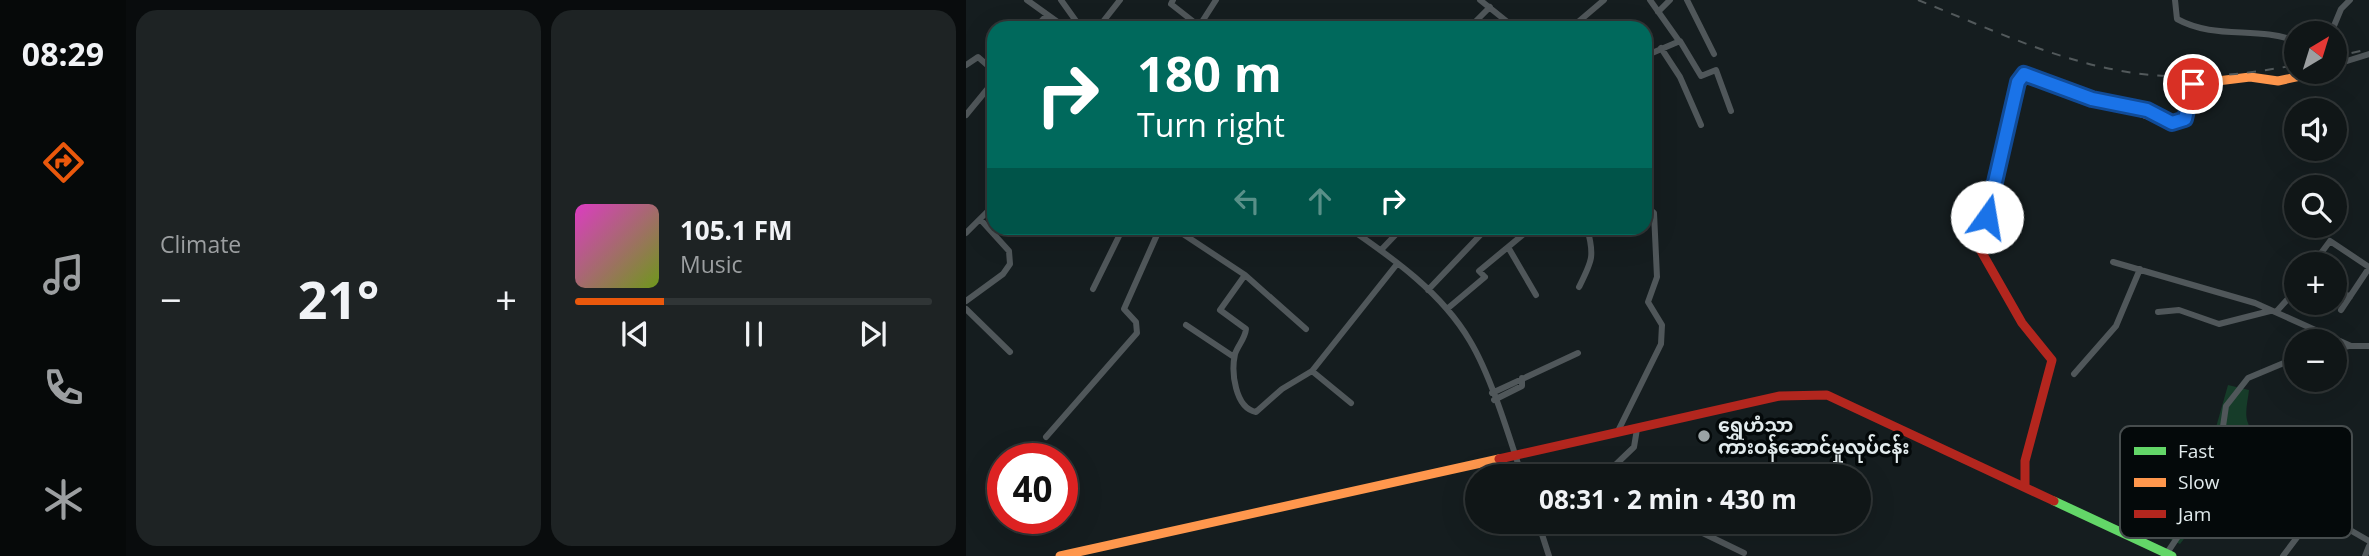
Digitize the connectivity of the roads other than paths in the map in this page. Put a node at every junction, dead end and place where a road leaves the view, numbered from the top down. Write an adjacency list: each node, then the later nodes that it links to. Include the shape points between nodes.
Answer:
1 (1027, 0): 15 (street)
2 (1061, 0): 18 (street)
3 (1120, 0): 19 (street)
4 (1173, 0): 20 (street, via 1171,4)
5 (1216, 0): 21 (street)
6 (1480, 0): 13 (street)
7 (1604, 0): 24 (street)
8 (1650, 0): 14 (street)
9 (1671, 0): 14 (street)
10 (1687, 0): 30 (street)
11 (2175, 0): 26 (street, via 2177,19 2194,29)
12 (2346, 1): 25 (street)
13 (1490, 7): 22 (street); 23 (street)
14 (1658, 12): 27 (street)
15 (1047, 15): 16 (street); 17 (street)
16 (1041, 21)
17 (1056, 21)
18 (1077, 21)
19 (1104, 21)
20 (1191, 21)
21 (1202, 21)
22 (1476, 21)
23 (1507, 21)
24 (1579, 21)
25 (2336, 21)
26 (2284, 36)
27 (1679, 41): 28 (street); 37 (street, via 1701,76 1716,70)
28 (1661, 48): 29 (street); 39 (street)
29 (1652, 52)
30 (1714, 54)
31 (2369, 54): 32 (street)
32 (2347, 61)
33 (966, 65): 34 (street, via 978,57)
34 (987, 65)
35 (2284, 80): 97 (street, via 2250,77 2193,84 2185,119 2172,123 2147,110 2092,99 2036,76 2024,74 2018,82 1987,217 1969,230 2022,324 2052,360 2025,461)
36 (987, 90): 38 (street)
37 (1731, 111)
38 (966, 115)
39 (1701, 125)
40 (1652, 211): 92 (street, via 1657,277 1648,302 1662,325 1661,344)
41 (987, 212): 42 (street)
42 (980, 219): 43 (street); 44 (street)
43 (987, 227)
44 (966, 233)
45 (994, 235): 70 (street, via 1009,251 1010,264)
46 (1120, 235): 65 (street)
47 (1157, 235): 93 (street, via 1124,310 1136,322 1137,333)
48 (1185, 235): 63 (street)
49 (1359, 235): 55 (street)
50 (1395, 235): 55 (street)
51 (1480, 235): 66 (street)
52 (1523, 235): 54 (street)
53 (1589, 235): 64 (street, via 1592,261)
54 (1508, 247): 67 (street); 74 (street, via 1479,271 1485,277)
55 (1381, 250): 60 (street)
56 (2322, 252): 57 (street, via 2330,241)
57 (2346, 252)
58 (2347, 252): 61 (street)
59 (2113, 261): 62 (street)
60 (1397, 264): 66 (street); 86 (street)
61 (2369, 267): 69 (street)
62 (2140, 269): 75 (street); 87 (street, via 2116,326)
63 (1245, 275): 78 (street); 84 (street, via 1220,310 1246,330)
64 (1578, 287)
65 (1093, 289)
66 (1428, 290): 74 (street)
67 (1536, 295)
68 (2347, 295): 69 (street)
69 (2350, 297): 72 (street)
70 (966, 301)
71 (2284, 301): 75 (street)
72 (2347, 301)
73 (966, 309): 82 (street)
74 (1447, 309): 88 (street, via 1471,342)
75 (2274, 311): 76 (street, via 2219,324 2179,310); 79 (street)
76 (2158, 312)
77 (1186, 325): 84 (street)
78 (1306, 329)
79 (2351, 346): 80 (street); 81 (street)
80 (2369, 346)
81 (2347, 347)
82 (1010, 352)
83 (1578, 353): 88 (street, via 1522,378 1522,386)
84 (1234, 357): 86 (street, via 1238,394 1251,411)
85 (2284, 363): 90 (street, via 2248,378 2226,406)
86 (1312, 371): 89 (street)
87 (2074, 374)
88 (1493, 396): 94 (street)
89 (1351, 403)
90 (2223, 426)
91 (1637, 429): 92 (street); 96 (street, via 1634,447); 97 (street, via 1780,396 1827,395)
92 (1617, 433): 94 (street)
93 (1046, 437)
94 (1516, 457): 95 (street); 108 (street)
95 (1518, 464)
96 (1616, 464)
97 (2025, 486): 98 (street)
98 (2120, 531)
99 (2352, 533): 105 (street)
100 (1542, 534): 109 (street)
101 (1704, 534): 106 (street)
102 (2136, 538): 107 (street)
103 (2180, 538): 107 (street)
104 (2297, 538): 110 (street)
105 (2369, 544): 111 (street)
106 (1744, 553)
107 (2170, 554)
108 (1060, 556)
109 (1549, 556)
110 (2283, 556)
111 (2365, 556)

